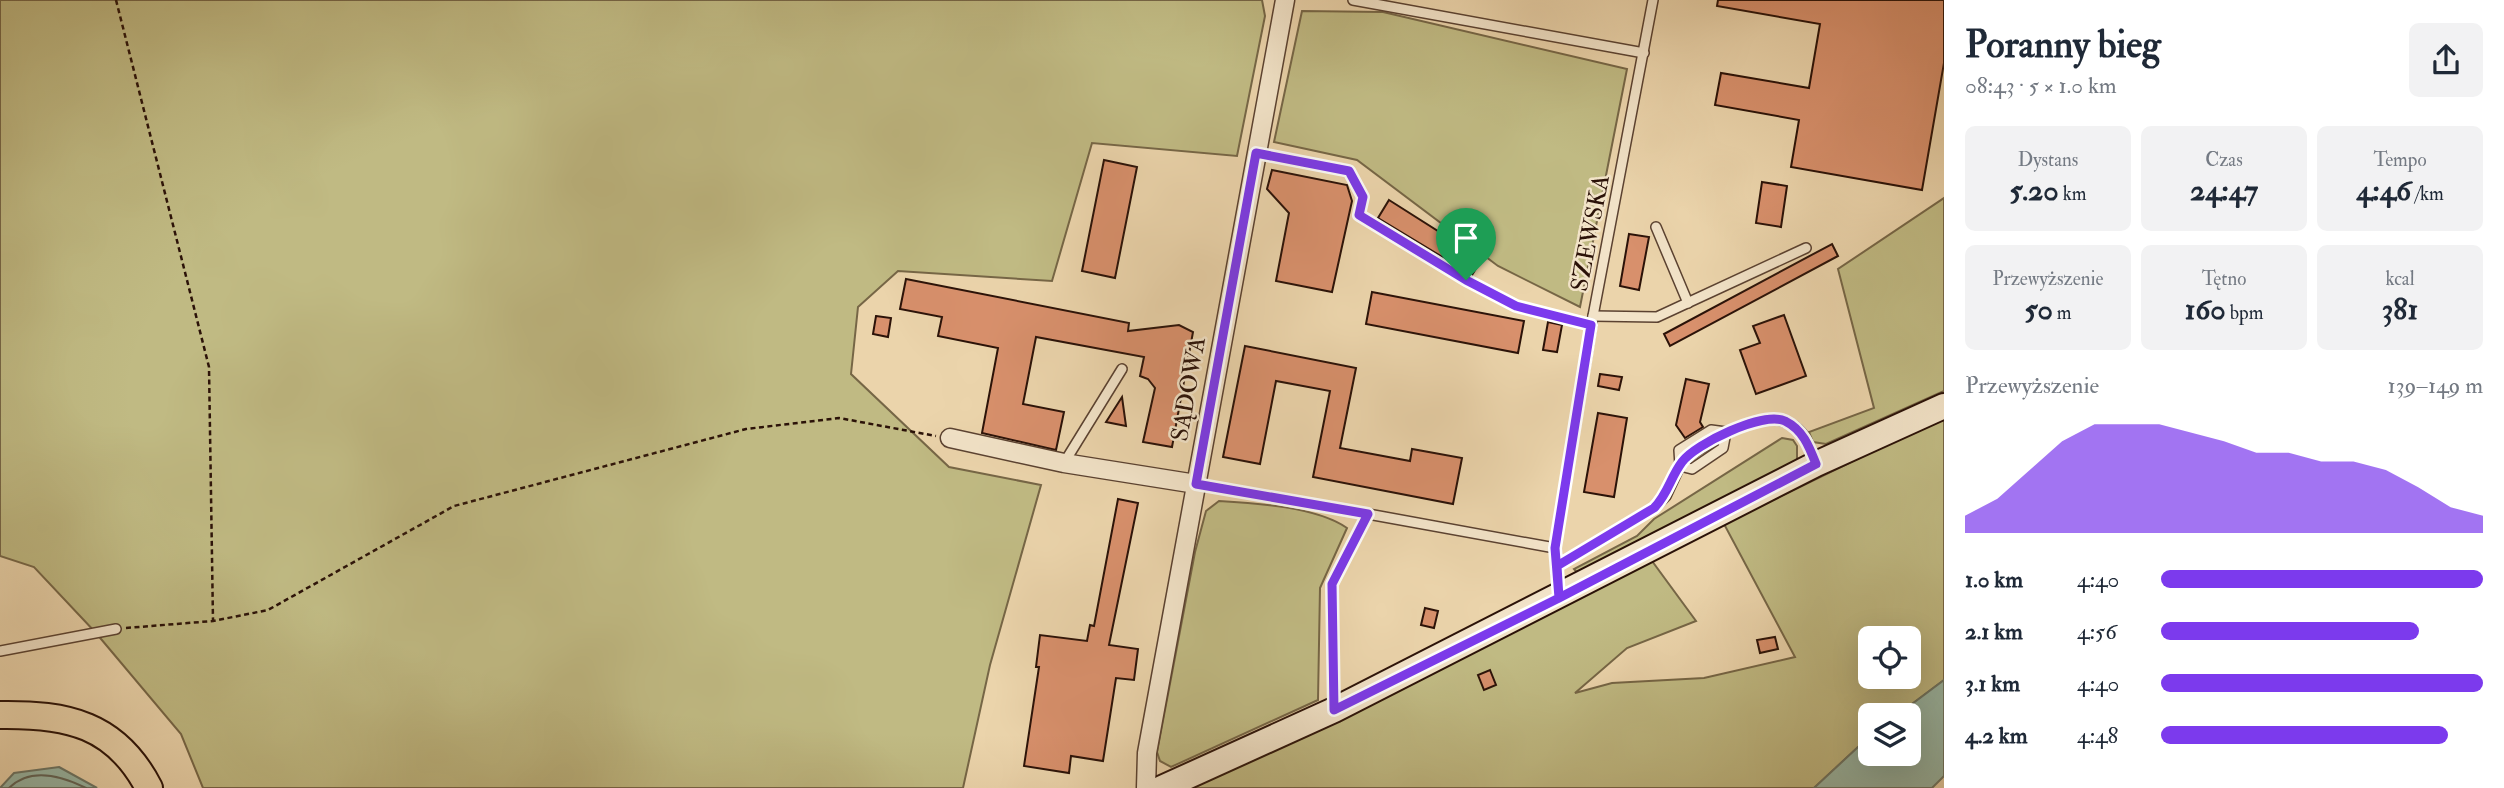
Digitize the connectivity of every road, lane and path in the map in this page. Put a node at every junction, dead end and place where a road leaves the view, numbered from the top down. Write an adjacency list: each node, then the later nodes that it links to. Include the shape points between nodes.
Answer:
1 (116, 0): 23 (path, via 209,367)
2 (1285, 0): 6 (street, SĄDOWA)
3 (1353, 0): 5 (lane)
4 (1653, 0): 5 (lane, SZEWSKA)
5 (1644, 53): 10 (lane, SZEWSKA)
6 (1256, 153): 10 (lane, via 1349,171 1363,197 1359,215 1516,306); 18 (street, SĄDOWA)
7 (1656, 227): 9 (lane)
8 (1806, 248): 9 (lane)
9 (1688, 303): 10 (lane, via 1657,317)
10 (1592, 320): 20 (lane, SZEWSKA)
11 (1122, 369): 15 (lane)
12 (1944, 406): 16 (main road)
13 (1726, 432): 16 (lane, via 1768,418 1784,421 1804,435); 17 (lane, via 1723,448 1692,469); 17 (lane, via 1711,430 1679,450)
14 (950, 438): 15 (street); 23 (path, via 839,418 746,429 454,506 268,610)
15 (1065, 463): 18 (street)
16 (1816, 464): 22 (main road)
17 (1680, 466): 21 (lane, via 1666,496 1654,508)
18 (1196, 484): 19 (lane); 29 (street, SĄDOWA, via 1147,753)
19 (1368, 514): 20 (lane); 26 (lane, via 1332,584)
20 (1555, 548): 21 (lane, SZEWSKA)
21 (1557, 566): 22 (lane, SZEWSKA)
22 (1559, 598): 26 (main road)
23 (213, 621): 24 (path)
24 (116, 629): 25 (lane)
25 (0, 650)
26 (1334, 710): 30 (main road)
27 (1, 715): 28 (main road, via 54,716 99,732 131,759)
28 (149, 788)
29 (1146, 788)
30 (1162, 788)

